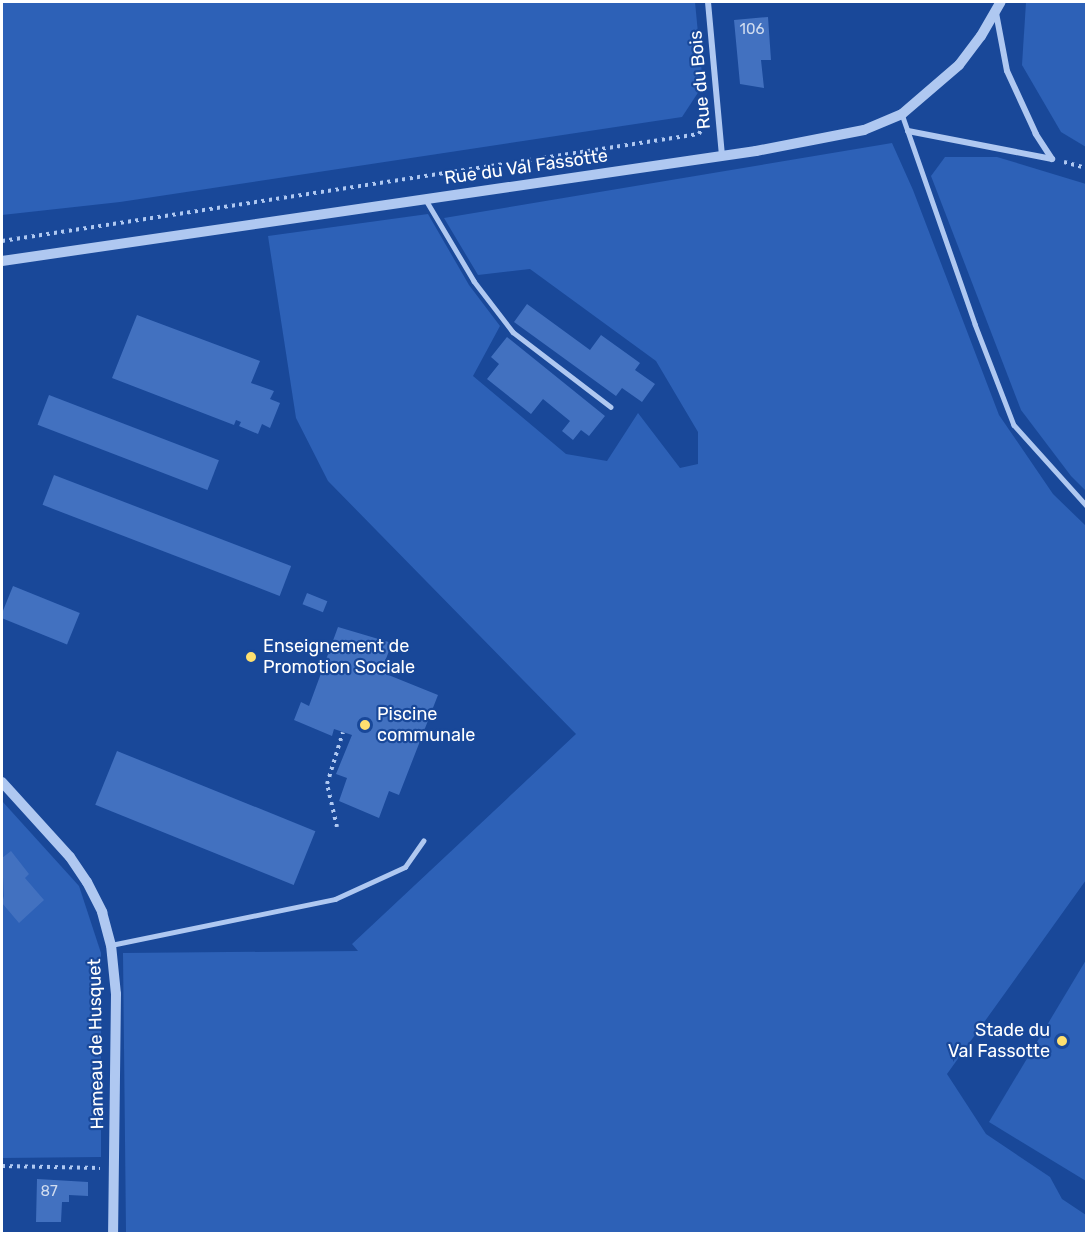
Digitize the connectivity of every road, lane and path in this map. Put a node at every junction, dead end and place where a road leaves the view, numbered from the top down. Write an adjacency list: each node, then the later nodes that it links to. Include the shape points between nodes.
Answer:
1 (708, 2): 7 (street, Rue du Bois)
2 (1000, 2): 3 (street, Rue du Val Fassotte)
3 (996, 13): 4 (street, Rue du Val Fassotte, via 959,65); 8 (street, via 1007,71)
4 (902, 114): 6 (lane); 7 (street, Rue du Val Fassotte, via 864,130)
5 (709, 115): 11 (path, via 699,134)
6 (908, 131): 8 (street); 14 (lane, via 1014,425)
7 (722, 156): 10 (street, Rue du Val Fassotte)
8 (1052, 159): 9 (path)
9 (1086, 168)
10 (425, 198): 12 (street, Rue du Val Fassotte); 13 (lane, via 474,281 513,332)
11 (2, 241)
12 (2, 261)
13 (611, 407)
14 (1086, 505)
15 (343, 732): 17 (path, via 327,784)
16 (2, 782): 19 (street, Hameau de Husquet, via 70,857 87,882 102,912)
17 (337, 827)
18 (423, 841): 19 (lane, via 405,867 335,899)
19 (111, 945): 21 (street, Hameau de Husquet, via 116,994)
20 (2, 1166): 21 (path)
21 (113, 1168): 22 (street, Hameau de Husquet)
22 (113, 1233)

